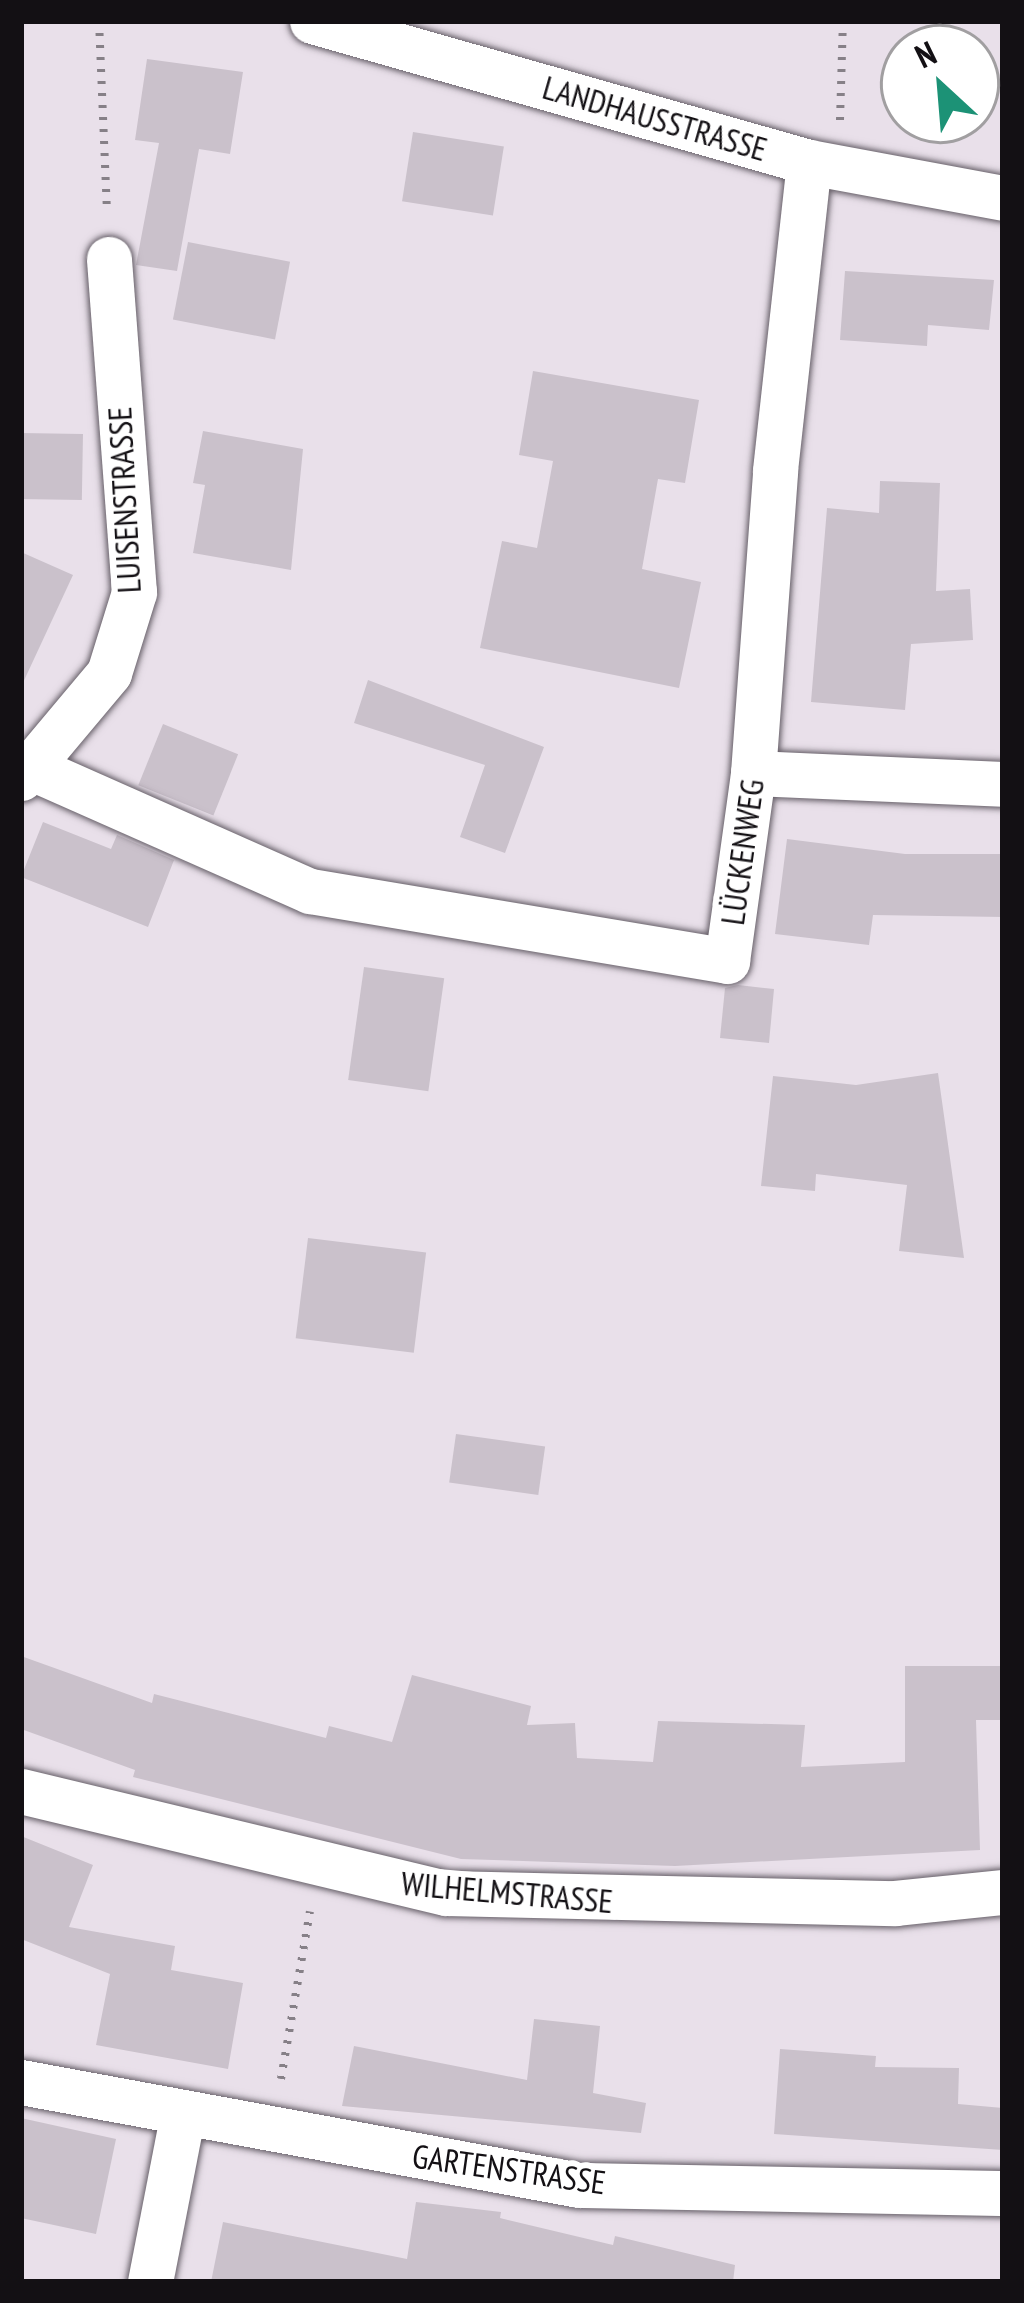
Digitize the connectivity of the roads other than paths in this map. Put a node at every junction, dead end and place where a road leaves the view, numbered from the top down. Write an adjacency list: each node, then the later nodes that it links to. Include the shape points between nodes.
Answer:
1 (312, 21): 2 (street, LANDHAUSSTRASSE)
2 (824, 166): 3 (street, LANDHAUSSTRASSE); 6 (street, LÜCKENWEG, via 775,470)
3 (1003, 197)
4 (109, 259): 5 (street, LUISENSTRASSE, via 134,592 109,673)
5 (27, 773): 6 (street, LÜCKENWEG, via 310,891 727,961)
6 (753, 773): 7 (street)
7 (1003, 784)
8 (21, 1791): 9 (street, WILHELMSTRASSE, via 446,1893 895,1904)
9 (1003, 1892)
10 (21, 2082): 11 (street, GARTENSTRASSE)
11 (183, 2112): 12 (street, GARTENSTRASSE, via 579,2185); 13 (street)
12 (1003, 2193)
13 (150, 2282)

